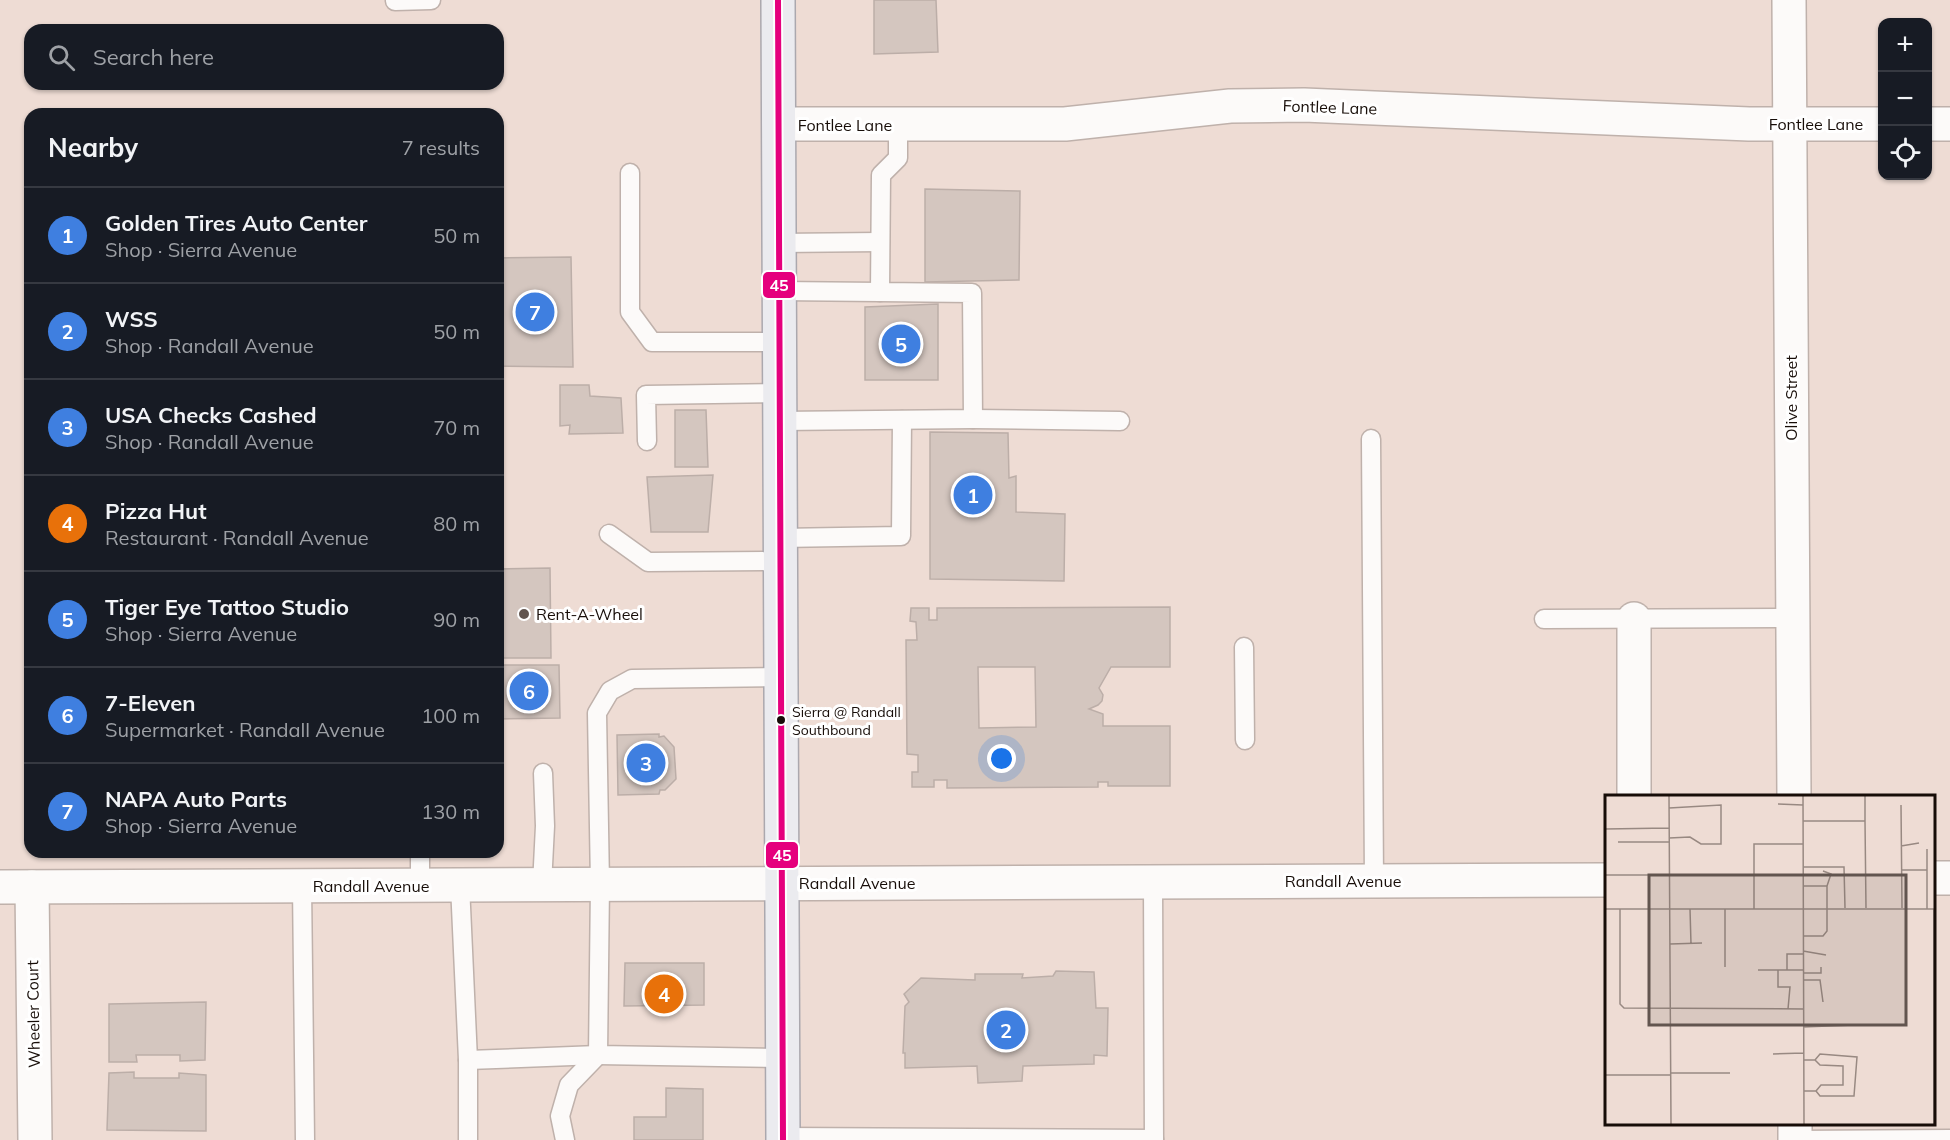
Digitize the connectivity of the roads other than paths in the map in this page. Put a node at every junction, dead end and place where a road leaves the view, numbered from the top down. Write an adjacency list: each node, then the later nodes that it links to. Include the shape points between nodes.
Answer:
1 (431, 0): 4 (lane)
2 (778, 0): 5 (main road)
3 (1789, 0): 6 (street, Olive Street)
4 (395, 1)
5 (779, 124): 10 (street, Fontlee Lane); 13 (main road)
6 (1790, 124): 7 (street, Fontlee Lane); 10 (street, Fontlee Lane, via 1269,105 1065,124); 25 (street, Olive Street)
7 (1878, 124)
8 (1932, 124): 9 (street)
9 (1950, 124)
10 (898, 125): 12 (lane, via 898,158 881,175)
11 (630, 172): 16 (lane, via 630,312 652,342)
12 (880, 242): 13 (lane); 15 (lane)
13 (779, 243): 14 (main road)
14 (779, 291): 15 (lane); 16 (main road)
15 (880, 292): 18 (lane, via 972,293)
16 (780, 342): 17 (main road)
17 (780, 407): 19 (lane); 22 (lane, via 646,395); 24 (main road)
18 (973, 419): 19 (lane); 20 (lane)
19 (902, 420): 24 (lane, via 901,536)
20 (1120, 421)
21 (1371, 439): 36 (lane)
22 (647, 441)
23 (609, 534): 24 (lane, via 648,562)
24 (780, 550): 29 (main road)
25 (1792, 618): 27 (lane); 33 (street, Olive Street)
26 (1544, 619): 27 (lane)
27 (1634, 619): 32 (street)
28 (1244, 647): 30 (lane)
29 (780, 677): 38 (main road); 39 (lane, via 632,679 610,692 597,712)
30 (1245, 740)
31 (543, 773): 42 (lane)
32 (1635, 795)
33 (1794, 795)
34 (420, 858): 40 (lane)
35 (1605, 880): 36 (street, Randall Avenue)
36 (1374, 881): 37 (street, Randall Avenue)
37 (1153, 882): 38 (street, Randall Avenue); 50 (lane)
38 (782, 883): 39 (street, Randall Avenue); 47 (main road)
39 (600, 884): 42 (street, Randall Avenue); 46 (lane)
40 (420, 885): 41 (street, Randall Avenue); 43 (street, Randall Avenue)
41 (460, 885): 42 (street, Randall Avenue); 48 (lane)
42 (542, 885)
43 (302, 886): 45 (street, Randall Avenue); 52 (lane)
44 (0, 887): 45 (street, Randall Avenue)
45 (32, 887): 51 (street, Wheeler Court)
46 (598, 1055): 47 (lane); 48 (lane); 54 (lane, via 569,1084 560,1116)
47 (783, 1058): 49 (main road)
48 (468, 1060): 53 (lane)
49 (783, 1139): 50 (lane)
50 (1154, 1139)
51 (35, 1140)
52 (305, 1140)
53 (468, 1140)
54 (565, 1140)
55 (1795, 1140): 56 (lane)
56 (1950, 1140)

